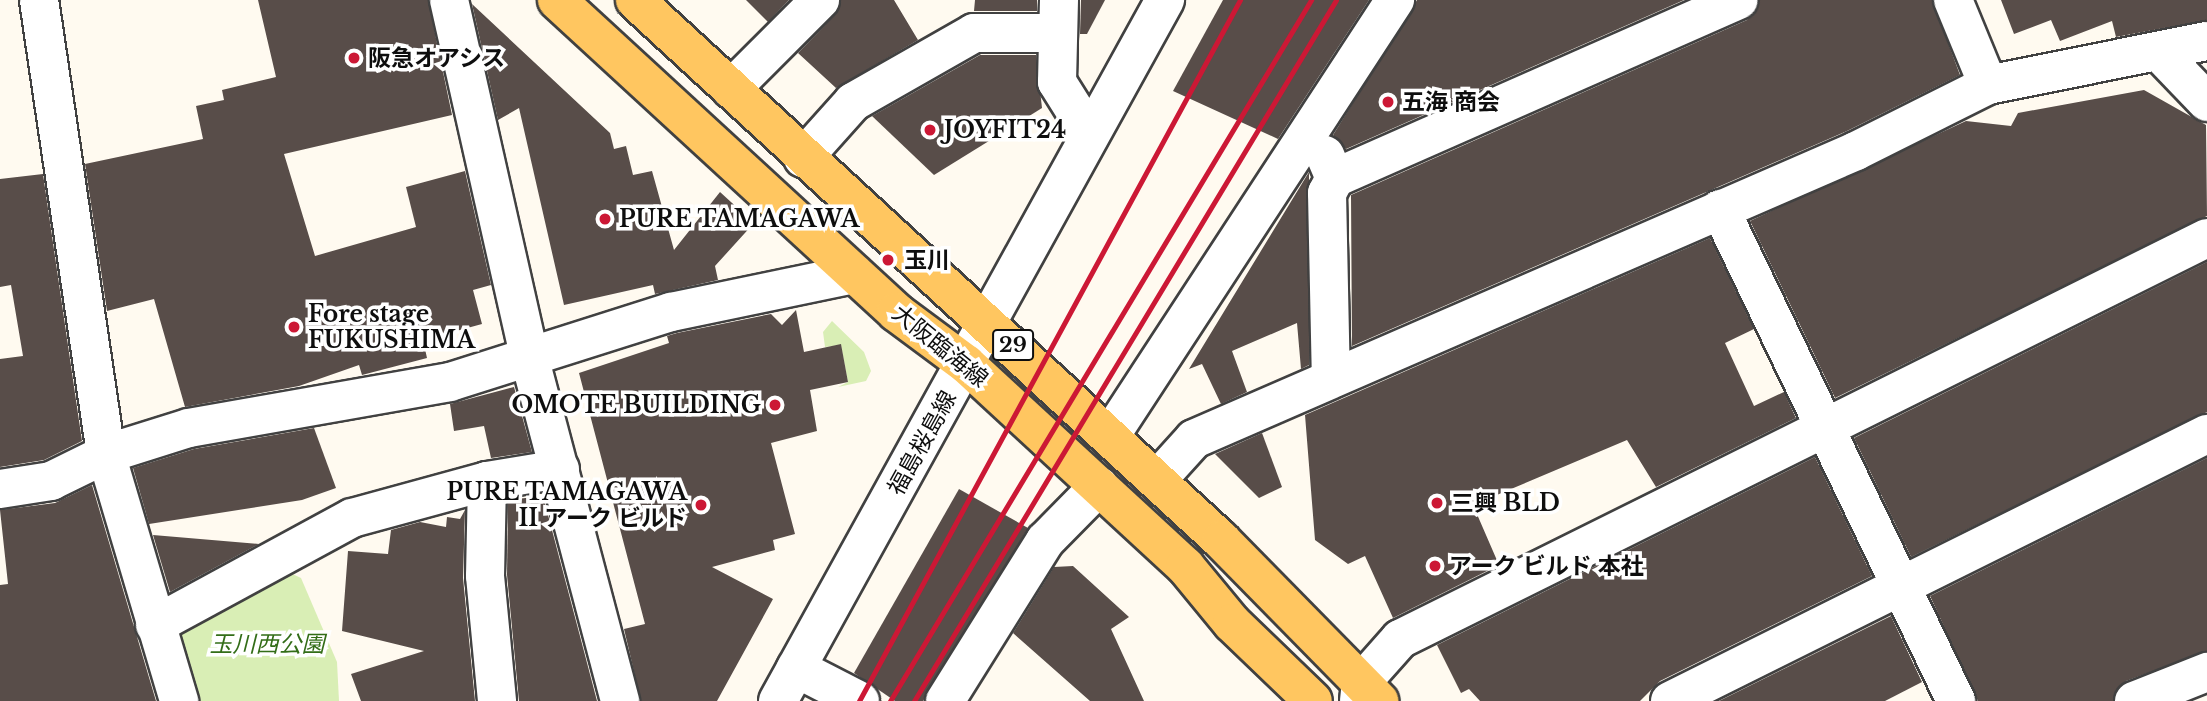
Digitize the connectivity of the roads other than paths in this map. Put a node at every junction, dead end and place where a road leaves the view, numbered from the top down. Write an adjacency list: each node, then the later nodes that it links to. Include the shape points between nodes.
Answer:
1 (39, 0): 30 (street)
2 (449, 0): 24 (street)
3 (556, 0): 22 (main road, 大阪臨海線)
4 (635, 0): 14 (main road, 大阪臨海線 / 29)
5 (820, 0): 14 (street)
6 (1165, 0): 17 (street, 福島桜島線)
7 (1395, 0): 16 (street)
8 (1738, 0): 19 (street)
9 (1953, 0): 13 (street)
10 (1059, 17): 17 (street, via 1057,82); 18 (street, via 974,33 853,102)
11 (2207, 41): 12 (street)
12 (2162, 55): 13 (street); 15 (street)
13 (1988, 85): 20 (street)
14 (731, 89): 18 (main road, 大阪臨海線 / 29)
15 (2207, 102)
16 (1312, 124): 19 (street); 29 (street)
17 (1089, 133): 23 (street, 福島桜島線)
18 (803, 158): 23 (main road, 大阪臨海線 / 29)
19 (1335, 178): 26 (street, via 1327,193)
20 (1720, 209): 26 (street); 27 (street)
21 (2207, 237): 27 (street)
22 (854, 274): 24 (street, via 671,312); 25 (main road, 大阪臨海線)
23 (989, 322): 25 (street, 福島桜島線); 29 (main road, 大阪臨海線 / 29)
24 (530, 360): 30 (street, via 450,382 189,428); 31 (street)
25 (966, 364): 34 (main road, 大阪臨海線); 38 (street, 福島桜島線)
26 (1331, 379): 32 (street, via 1194,439)
27 (1825, 426): 36 (street); 40 (street, via 1400,639)
28 (2207, 434): 36 (street)
29 (1110, 436): 32 (main road, 大阪臨海線 / 29)
30 (106, 454): 35 (street, via 51,481); 37 (street)
31 (560, 469): 33 (street); 43 (street)
32 (1157, 480): 40 (main road, 大阪臨海線 / 29)
33 (487, 481): 37 (street, via 352,518); 42 (street, via 485,576)
34 (1099, 486): 46 (street, via 1045,541); 47 (main road, 大阪臨海線, via 1185,566 1232,623)
35 (0, 489)
36 (1902, 588): 48 (street); 49 (street)
37 (155, 625): 41 (street)
38 (796, 668): 44 (street, 福島桜島線); 45 (street)
39 (2207, 672): 50 (street)
40 (1366, 695)
41 (179, 701)
42 (497, 701)
43 (620, 701)
44 (778, 701)
45 (859, 701)
46 (945, 701)
47 (1313, 701)
48 (1671, 701)
49 (1956, 701)
50 (2134, 701)

